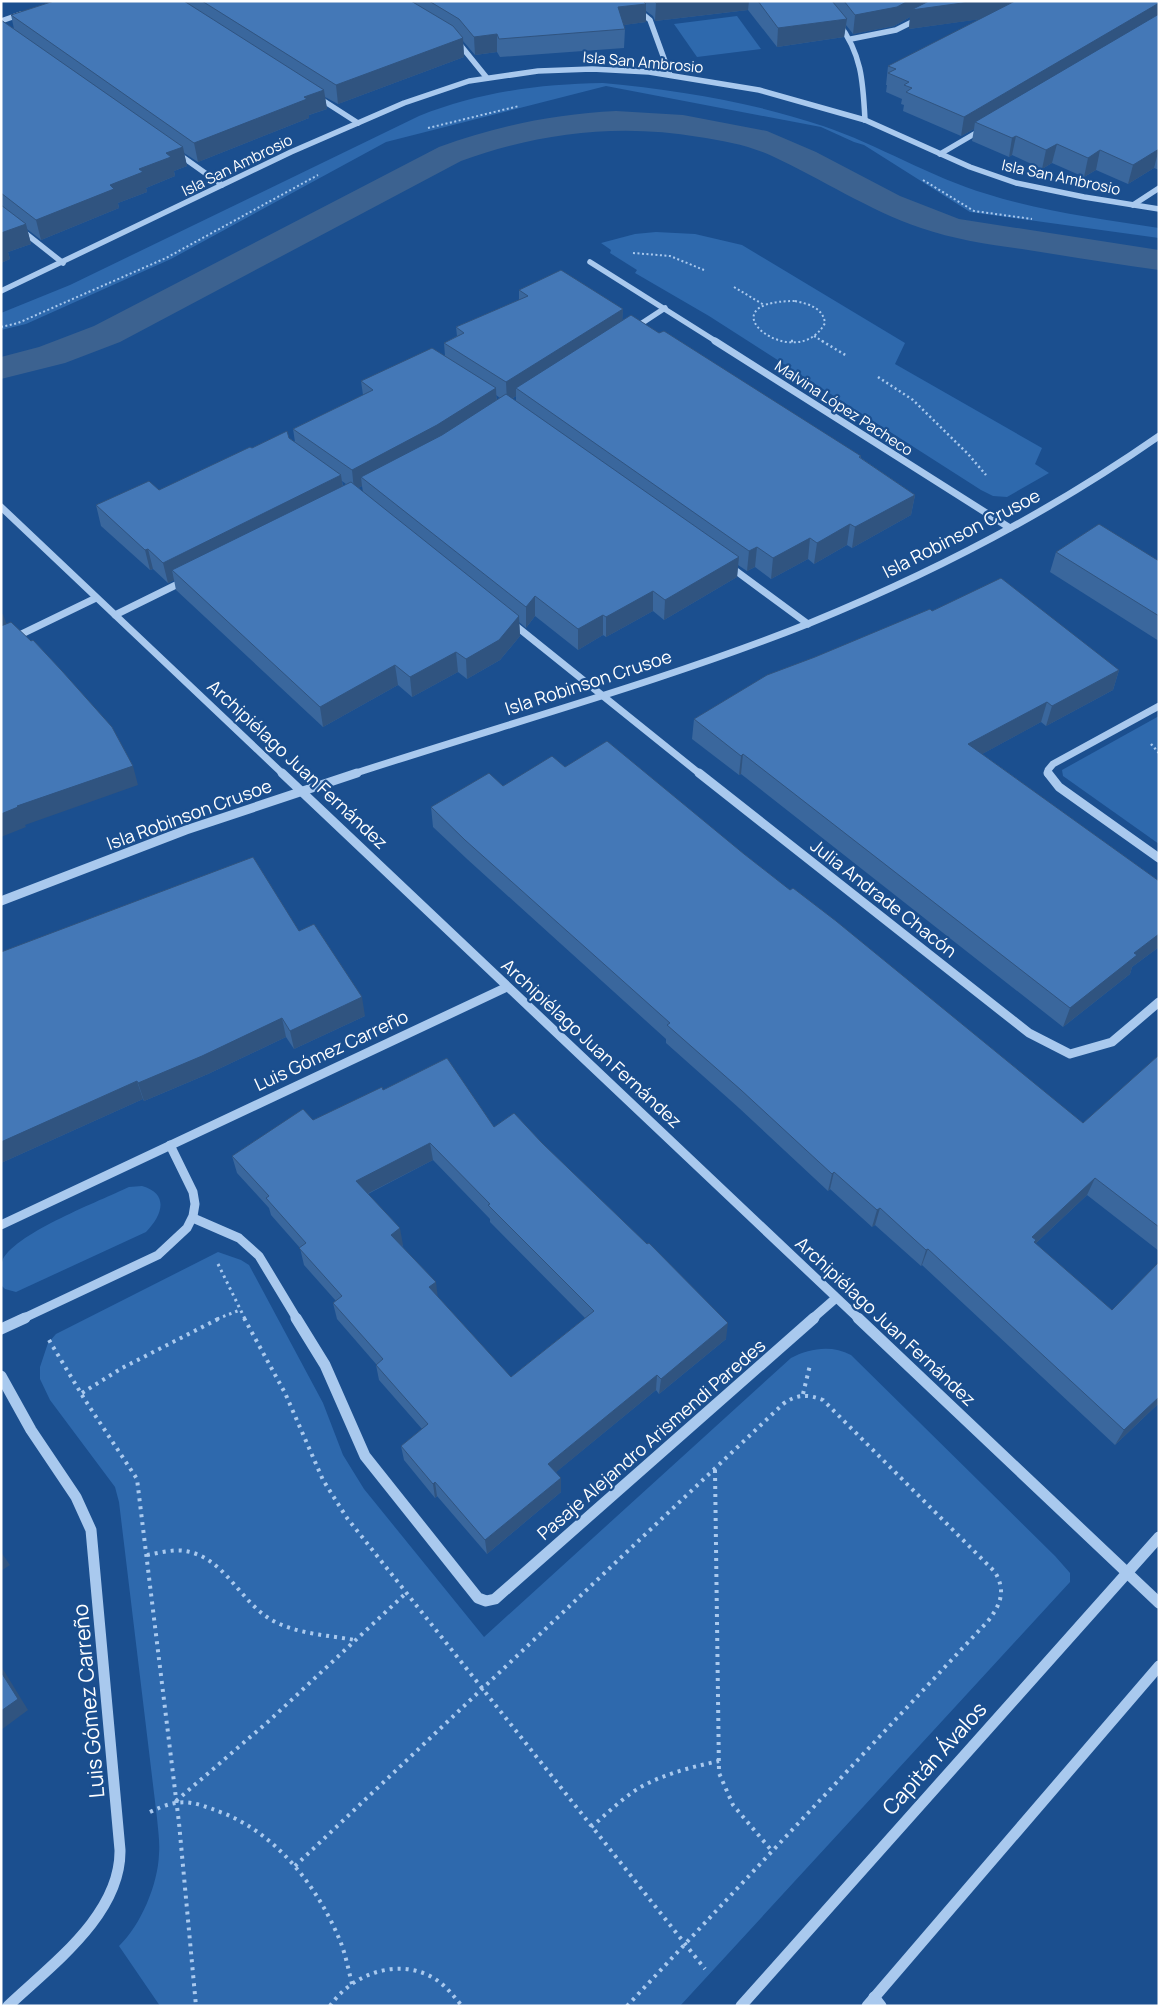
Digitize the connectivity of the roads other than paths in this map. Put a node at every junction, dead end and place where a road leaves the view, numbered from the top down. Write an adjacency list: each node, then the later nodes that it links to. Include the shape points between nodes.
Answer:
1 (620, 1): 8 (street, via 650,20)
2 (26, 12): 5 (street)
3 (928, 14): 7 (street, via 896,30)
4 (833, 16): 7 (street)
5 (1, 21)
6 (449, 35): 9 (street)
7 (851, 39): 11 (street, via 860,65)
8 (670, 75): 9 (street, Isla San Ambrosio, via 567,69); 11 (street, Isla San Ambrosio, via 759,90)
9 (487, 78): 12 (street, Isla San Ambrosio, via 426,94)
10 (307, 90): 12 (street)
11 (865, 120): 15 (street, Isla San Ambrosio)
12 (358, 123): 16 (street, Isla San Ambrosio)
13 (983, 129): 15 (street)
14 (174, 151): 16 (street)
15 (940, 154): 18 (street, Isla San Ambrosio, via 1016,183)
16 (222, 185): 22 (street, Isla San Ambrosio)
17 (1159, 188): 18 (street)
18 (1133, 205): 19 (street, Isla San Ambrosio)
19 (1159, 209)
20 (1, 214): 22 (street)
21 (590, 262): 24 (street, Malvina López Pacheco)
22 (63, 263): 23 (street, Isla San Ambrosio)
23 (1, 291)
24 (665, 308): 25 (street); 28 (street, Malvina López Pacheco)
25 (624, 335)
26 (1159, 436): 28 (street, Isla Robinson Crusoe, via 1077,490)
27 (1, 507): 31 (street, Archipiélago Juan Fernández)
28 (1010, 528): 34 (street, Isla Robinson Crusoe, via 920,575)
29 (723, 562): 34 (street)
30 (187, 580): 33 (street)
31 (96, 598): 33 (street, Archipiélago Juan Fernández); 35 (street)
32 (501, 614): 36 (street, Julia Andrade Chacón)
33 (115, 615): 38 (street, Archipiélago Juan Fernández)
34 (808, 624): 36 (street, Isla Robinson Crusoe, via 737,651)
35 (1, 644)
36 (600, 695): 38 (street, Isla Robinson Crusoe); 42 (street, Julia Andrade Chacón, via 1029,1033 1070,1054 1112,1042)
37 (1159, 706): 39 (street, via 1053,764 1048,770 1059,787)
38 (302, 792): 40 (street, Isla Robinson Crusoe, via 162,840); 41 (street, Archipiélago Juan Fernández)
39 (1159, 858)
40 (1, 901)
41 (507, 987): 43 (street, Luis Gómez Carreño); 46 (street, Archipiélago Juan Fernández)
42 (1159, 1002)
43 (170, 1145): 44 (street, via 192,1186); 45 (street, Luis Gómez Carreño)
44 (193, 1218): 46 (street, Pasaje Alejandro Arismendi Paredes, via 239,1238 259,1256 325,1366 365,1456 478,1598 486,1601 495,1599); 47 (street, via 177,1240 158,1255)
45 (1, 1226)
46 (836, 1298): 50 (street, Archipiélago Juan Fernández)
47 (1, 1329)
48 (1, 1376): 54 (street, Luis Gómez Carreño, via 21,1414 85,1511 91,1530 120,1824 119,1871 109,1898 85,1930)
49 (1159, 1537): 50 (street, Capitán Ávalos)
50 (1126, 1573): 51 (street, Archipiélago Juan Fernández); 55 (street, Capitán Ávalos)
51 (1159, 1603)
52 (1159, 1666): 53 (street)
53 (874, 2003)
54 (8, 2006)
55 (740, 2006)

